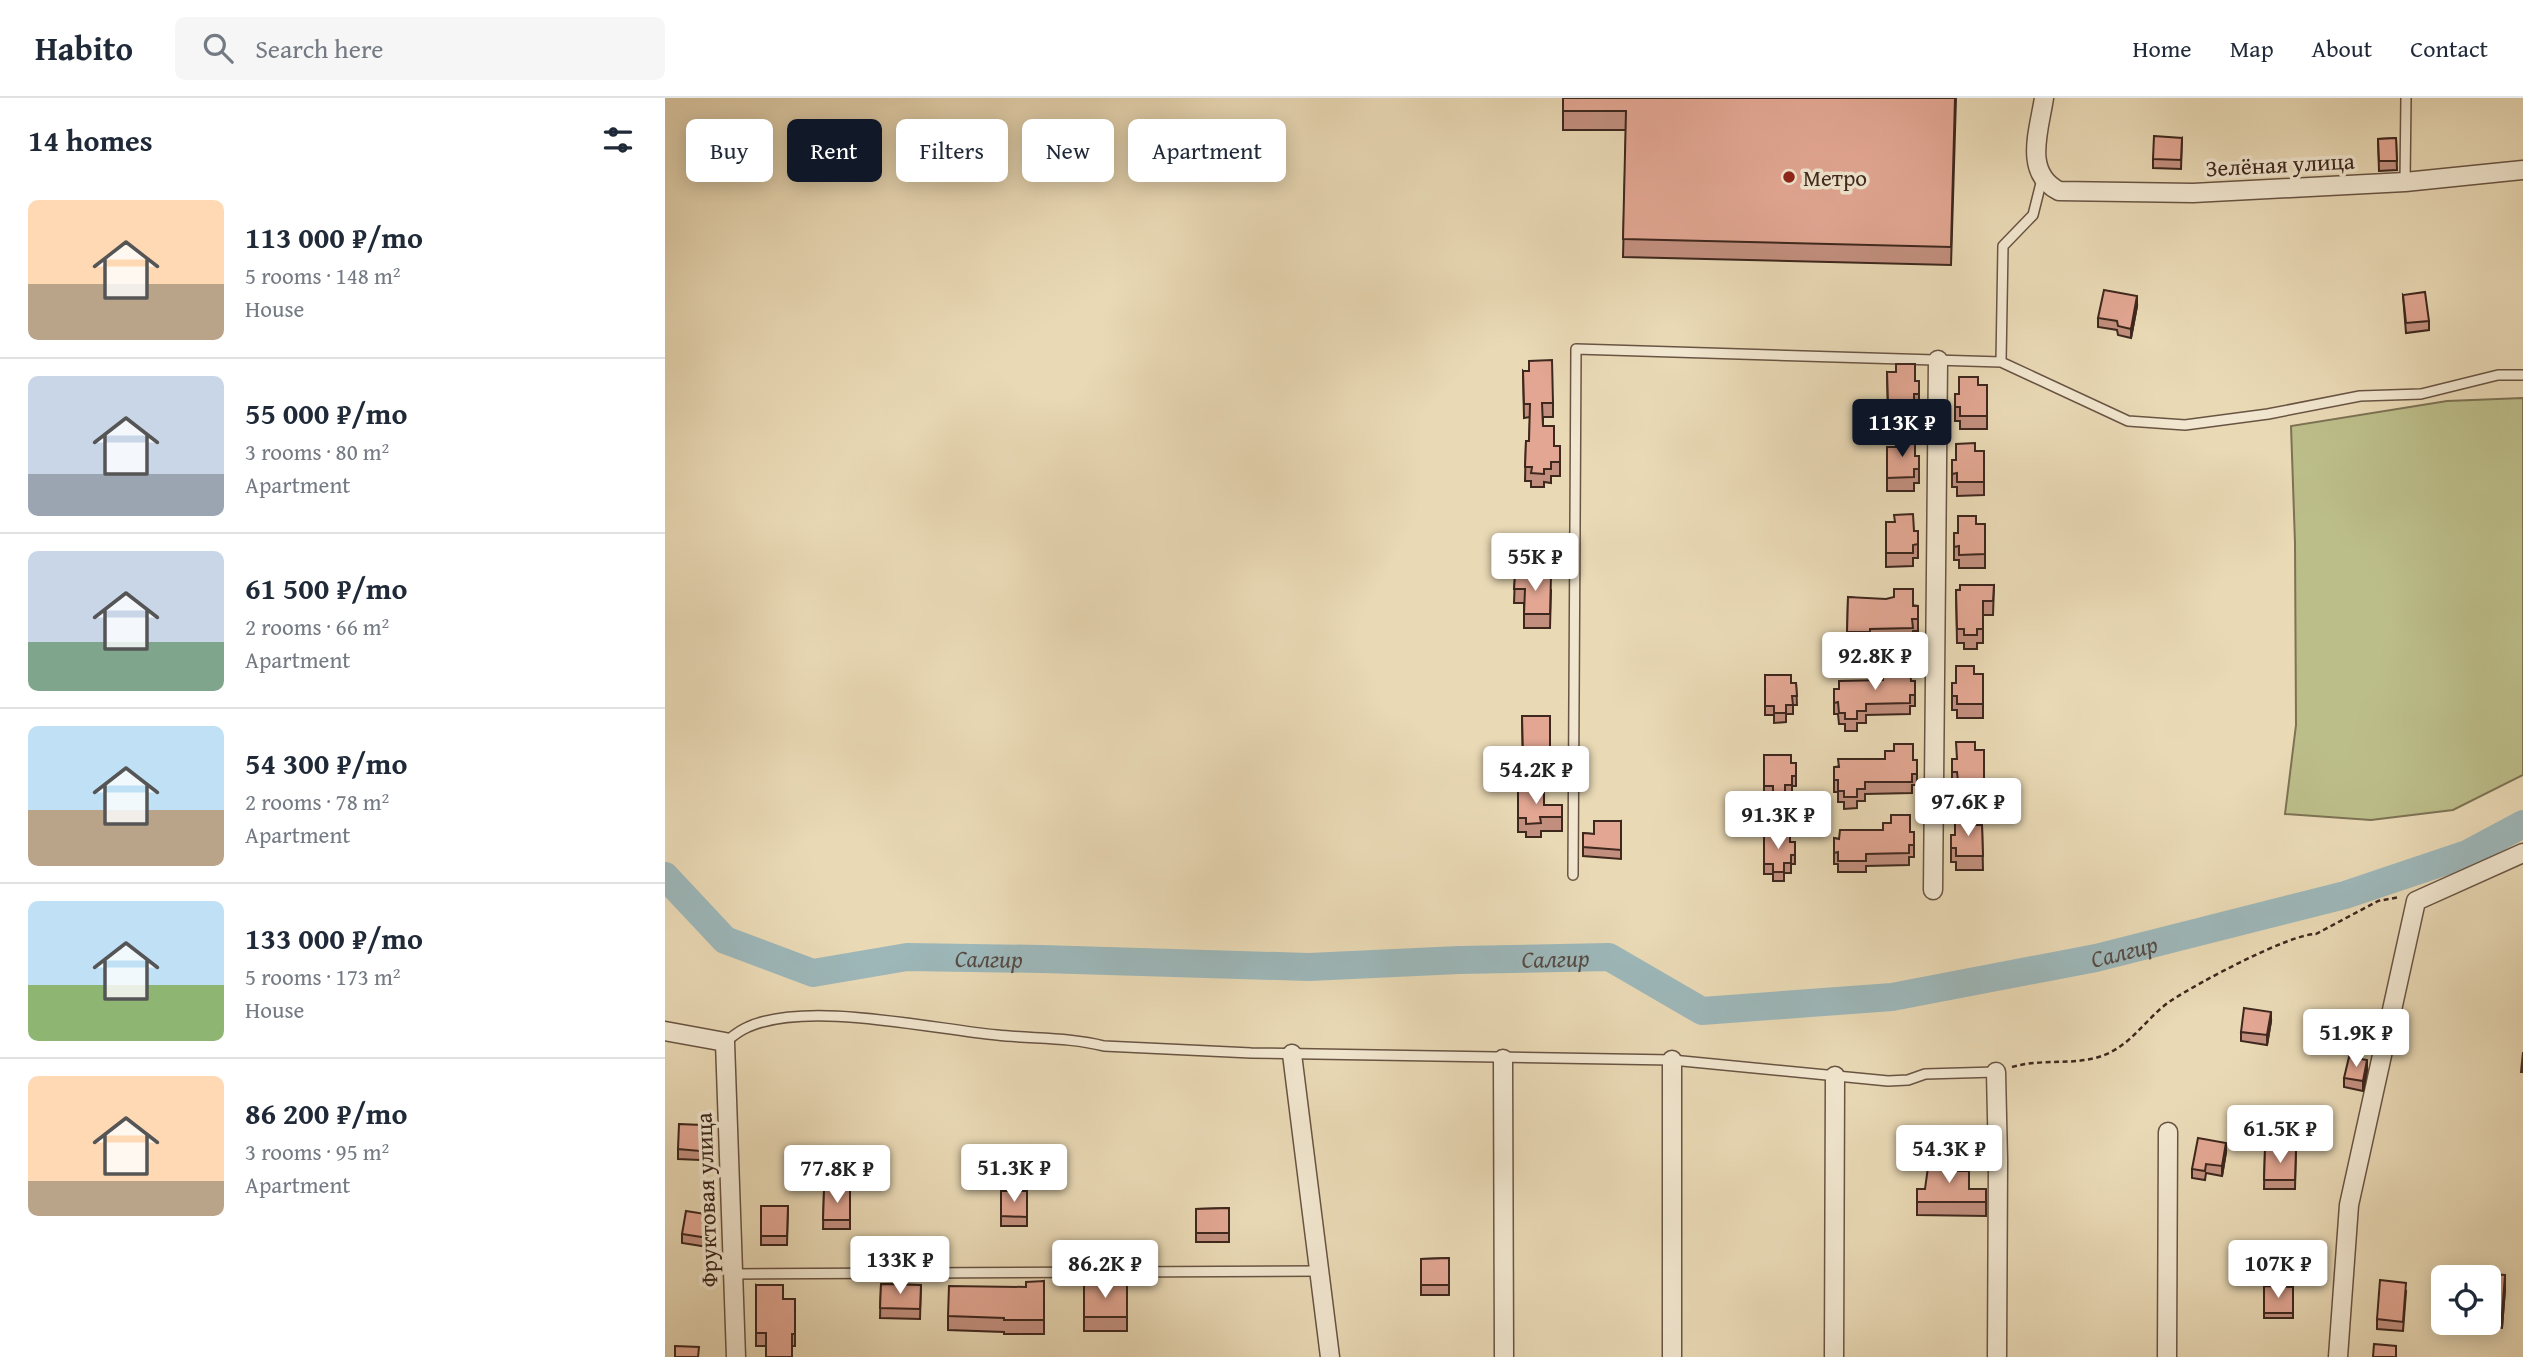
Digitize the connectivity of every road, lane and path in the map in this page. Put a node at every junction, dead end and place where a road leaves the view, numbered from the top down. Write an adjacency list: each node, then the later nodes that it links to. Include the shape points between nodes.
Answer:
1 (2044, 98): 4 (street, via 2035,160)
2 (2406, 98): 5 (lane)
3 (2523, 170): 5 (street, Зелёная улица)
4 (2042, 180): 5 (street, Зелёная улица, via 2059,191 2193,193); 7 (lane, via 2033,215 2003,246)
5 (2405, 182)
6 (1938, 360): 7 (lane); 10 (lane, via 1576,349); 11 (street)
7 (2001, 362): 8 (lane, via 2127,421 2185,425 2360,396 2421,394 2498,375)
8 (2523, 374)
9 (2523, 853): 12 (street)
10 (1573, 875)
11 (1933, 890)
12 (2416, 901): 18 (path, via 2394,897 2378,901 2316,934 2294,938 2232,968 2170,1001 2110,1053 2086,1061 2045,1061); 30 (street, via 2349,1205)
13 (665, 1031): 14 (street)
14 (725, 1042): 15 (lane, via 747,1027 810,1016 884,1020 1104,1046); 22 (street, Фруктовая улица)
15 (1292, 1054): 16 (lane); 21 (street)
16 (1503, 1059): 17 (lane); 25 (street)
17 (1672, 1060): 19 (lane); 26 (street)
18 (1996, 1072): 19 (lane, via 1925,1074 1888,1081); 28 (street)
19 (1835, 1076): 27 (street)
20 (2168, 1132): 29 (street)
21 (1319, 1271): 22 (lane); 24 (street)
22 (733, 1274): 23 (street, Фруктовая улица)
23 (736, 1357)
24 (1331, 1357)
25 (1504, 1357)
26 (1672, 1357)
27 (1834, 1357)
28 (1997, 1357)
29 (2167, 1357)
30 (2338, 1357)

